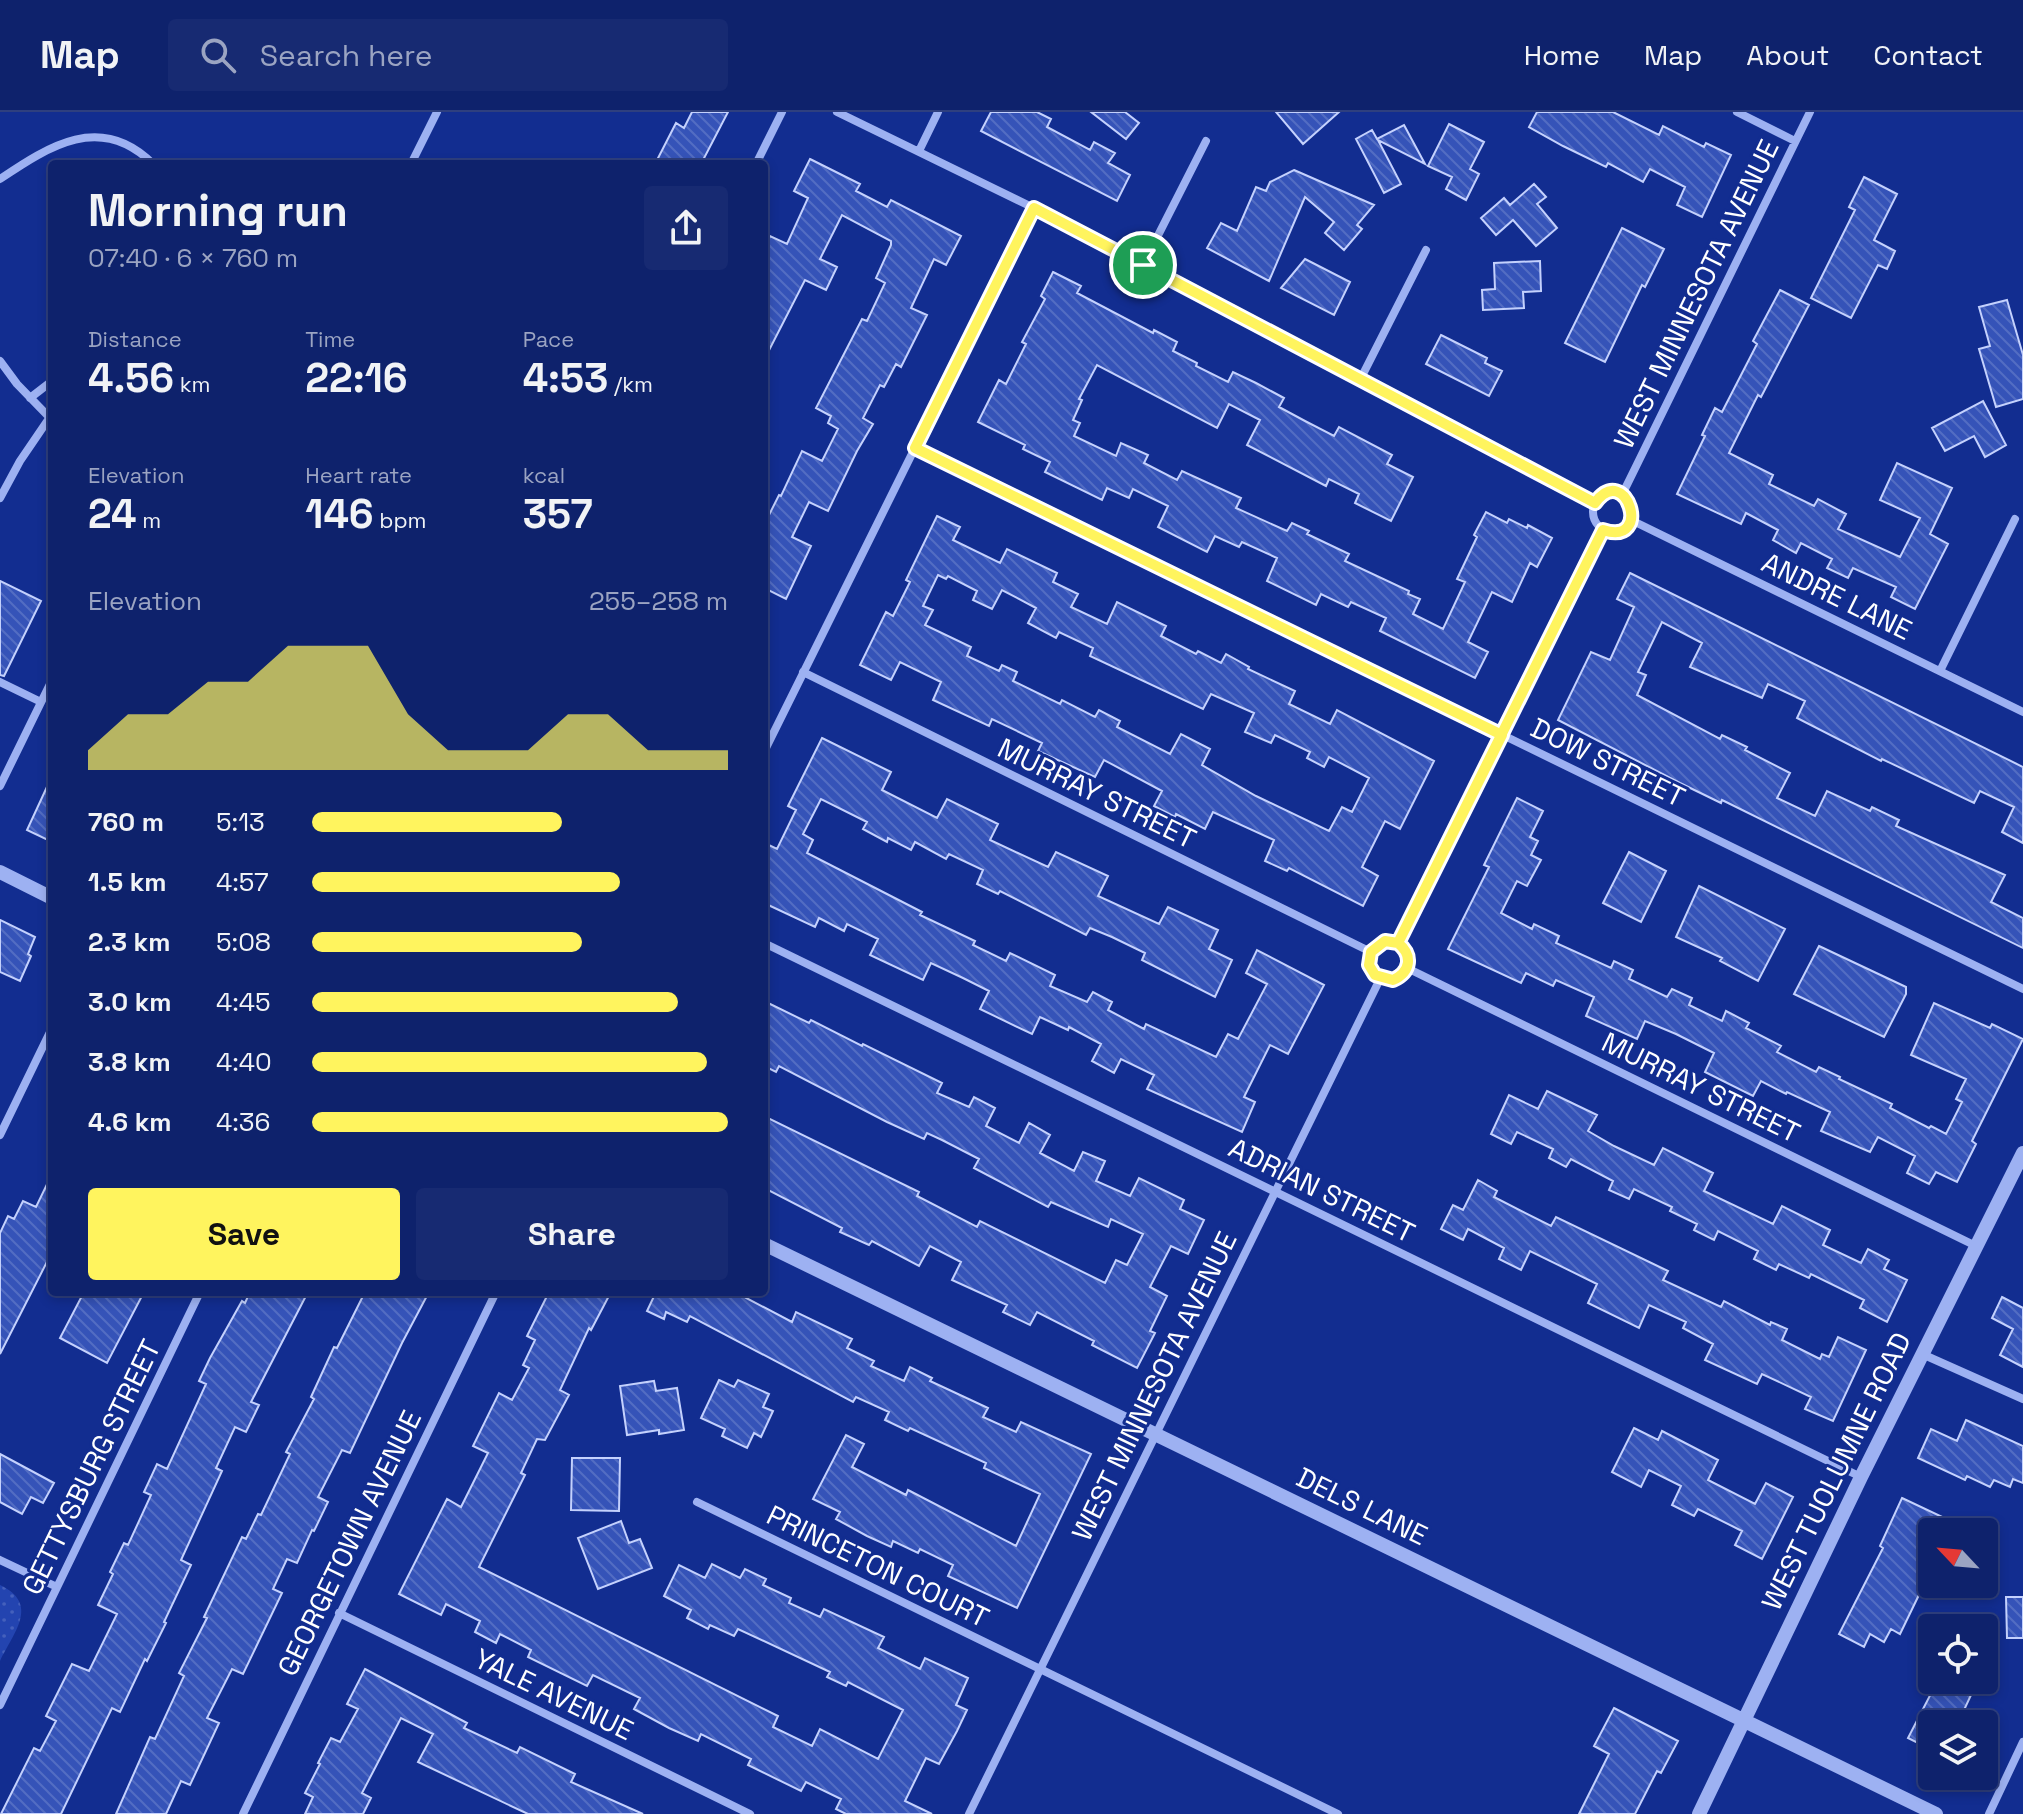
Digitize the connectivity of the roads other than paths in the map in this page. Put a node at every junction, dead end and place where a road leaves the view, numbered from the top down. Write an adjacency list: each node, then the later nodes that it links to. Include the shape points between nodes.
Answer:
1 (437, 112): 11 (street)
2 (782, 112): 12 (street)
3 (837, 112): 9 (street)
4 (938, 112): 9 (street)
5 (1737, 112): 8 (street)
6 (1810, 112): 8 (street, WEST MINNESOTA AVENUE)
7 (1206, 141): 16 (street)
8 (1795, 141): 24 (street, WEST MINNESOTA AVENUE)
9 (919, 151): 14 (street)
10 (148, 160): 13 (street, via 118,142 80,137 52,146)
11 (413, 160)
12 (758, 160)
13 (0, 179)
14 (1034, 208): 16 (street); 23 (street)
15 (1426, 250): 18 (street)
16 (1143, 265): 18 (street)
17 (0, 361): 20 (street)
18 (1360, 380): 26 (street)
19 (48, 384): 20 (street)
20 (30, 398): 21 (street)
21 (48, 415)
22 (48, 422): 25 (street)
23 (915, 448): 31 (street); 36 (street, DOW STREET)
24 (1622, 495): 26 (street, via 1610,492); 28 (street, via 1630,503)
25 (0, 498)
26 (1595, 503): 29 (street, via 1593,515)
27 (2015, 519): 30 (street)
28 (1631, 520): 29 (street, via 1622,530); 30 (street, ANDRE LANE)
29 (1603, 530): 36 (street)
30 (1940, 671): 35 (street, ANDRE LANE)
31 (803, 672): 37 (street); 43 (street, MURRAY STREET)
32 (0, 682): 34 (street)
33 (48, 688): 34 (street)
34 (41, 702): 38 (street)
35 (2023, 712)
36 (1502, 735): 41 (street); 46 (street, DOW STREET)
37 (768, 744)
38 (0, 786)
39 (0, 872): 40 (street)
40 (48, 896)
41 (1398, 943): 43 (street, via 1385,941); 44 (street, via 1406,951)
42 (768, 945): 50 (street, ADRIAN STREET)
43 (1371, 952): 45 (street, via 1371,970)
44 (1407, 968): 45 (street, via 1393,980); 52 (street, MURRAY STREET)
45 (1380, 979): 50 (street, WEST MINNESOTA AVENUE)
46 (2023, 989)
47 (48, 1036): 48 (street)
48 (0, 1135)
49 (2023, 1153): 52 (street, WEST TUOLUMNE ROAD)
50 (1273, 1191): 57 (street, WEST MINNESOTA AVENUE); 58 (street, ADRIAN STREET)
51 (768, 1246): 57 (street, DELS LANE)
52 (1976, 1246): 55 (street, WEST TUOLUMNE ROAD)
53 (198, 1296): 61 (street, GETTYSBURG STREET)
54 (494, 1296): 62 (street, GEORGETOWN AVENUE)
55 (1922, 1354): 56 (street); 58 (street, WEST TUOLUMNE ROAD)
56 (2023, 1399)
57 (1155, 1434): 63 (street, WEST MINNESOTA AVENUE); 65 (street, DELS LANE)
58 (1861, 1477): 65 (street, WEST TUOLUMNE ROAD)
59 (697, 1502): 63 (street, PRINCETON COURT)
60 (0, 1560): 61 (street)
61 (57, 1587): 64 (street, GETTYSBURG STREET)
62 (339, 1613): 67 (street, GEORGETOWN AVENUE); 68 (street, YALE AVENUE)
63 (1040, 1669): 69 (street, WEST MINNESOTA AVENUE); 70 (street, PRINCETON COURT)
64 (0, 1705)
65 (1744, 1720): 71 (street, WEST TUOLUMNE ROAD); 72 (street, DELS LANE)
66 (2023, 1742): 73 (street)
67 (243, 1814)
68 (750, 1814)
69 (969, 1814)
70 (1338, 1814)
71 (1699, 1814)
72 (1936, 1814)
73 (1989, 1814)

